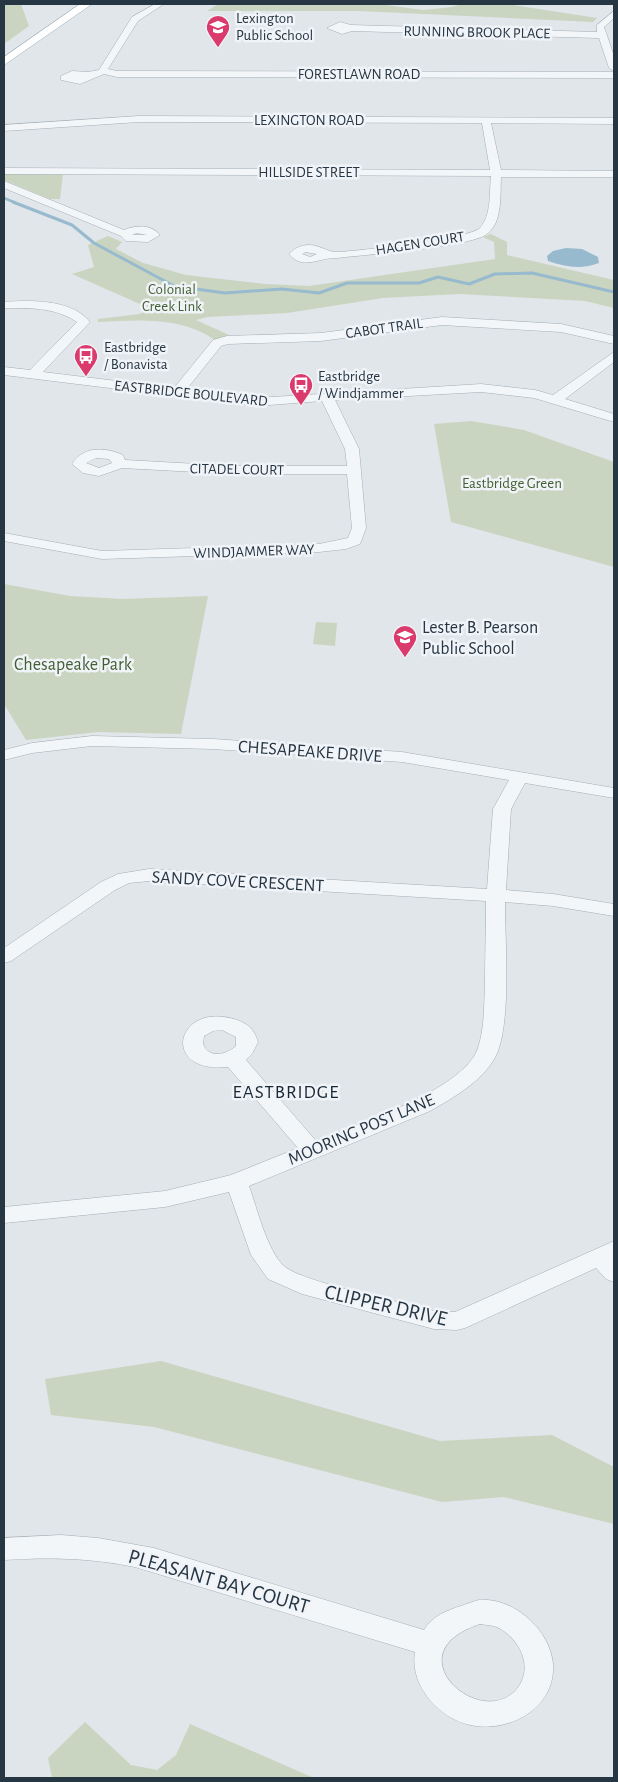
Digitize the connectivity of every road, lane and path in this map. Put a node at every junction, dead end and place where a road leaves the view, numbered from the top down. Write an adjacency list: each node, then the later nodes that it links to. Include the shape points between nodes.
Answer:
1 (77, 4): 7 (main road)
2 (87, 4): 8 (main road)
3 (160, 4): 10 (street, via 135,19)
4 (614, 14): 6 (street, via 600,27)
5 (351, 28): 6 (street, RUNNING BROOK PLACE)
6 (602, 35): 9 (street)
7 (4, 54)
8 (4, 62)
9 (614, 68)
10 (104, 71): 11 (street, FORESTLAWN ROAD); 12 (street, FORESTLAWN ROAD, via 117,74)
11 (88, 75)
12 (614, 76)
13 (486, 121): 14 (street, LEXINGTON ROAD); 15 (street, LEXINGTON ROAD, via 139,119); 17 (street, HAGEN COURT)
14 (614, 121)
15 (4, 128)
16 (4, 171): 17 (street, HILLSIDE STREET)
17 (496, 173): 18 (street, HILLSIDE STREET); 21 (street, HAGEN COURT, via 493,217 483,232 448,241)
18 (614, 174)
19 (4, 184): 20 (street)
20 (125, 234)
21 (324, 254)
22 (4, 305): 26 (street, via 45,306 84,322)
23 (614, 340): 27 (street, CABOT TRAIL, via 561,328 442,321 321,337 227,340 213,347)
24 (614, 356): 29 (street)
25 (4, 371): 26 (street, EASTBRIDGE BOULEVARD)
26 (34, 374): 27 (street, EASTBRIDGE BOULEVARD)
27 (177, 393): 28 (street, EASTBRIDGE BOULEVARD, via 256,402)
28 (327, 398): 29 (street, EASTBRIDGE BOULEVARD, via 462,388 509,391); 32 (street, WINDJAMMER WAY, via 352,449)
29 (556, 400): 30 (street, EASTBRIDGE BOULEVARD)
30 (614, 418)
31 (119, 464): 32 (street, CITADEL COURT, via 234,470)
32 (354, 470): 33 (street, WINDJAMMER WAY, via 359,528 355,541 346,545 102,555)
33 (4, 537)
34 (4, 755): 35 (street, CHESAPEAKE DRIVE, via 32,748 92,741 170,742 402,757)
35 (520, 776): 36 (street, CHESAPEAKE DRIVE); 37 (street, MOORING POST LANE, via 502,809)
36 (614, 793)
37 (496, 896): 38 (street, via 553,900); 39 (street, SANDY COVE CRESCENT, via 149,876 125,878 108,886); 41 (street, MOORING POST LANE, via 494,1024 486,1052 470,1073 449,1091 422,1106)
38 (614, 910)
39 (4, 957)
40 (233, 1058): 41 (street)
41 (312, 1150): 42 (street, MOORING POST LANE)
42 (236, 1182): 43 (street, MOORING POST LANE, via 165,1199); 44 (street, CLIPPER DRIVE, via 263,1255 276,1273 302,1285 434,1320 457,1321)
43 (4, 1215)
44 (610, 1260)
45 (4, 1550): 46 (street, PLEASANT BAY COURT, via 36,1545 118,1551)
46 (430, 1644)

